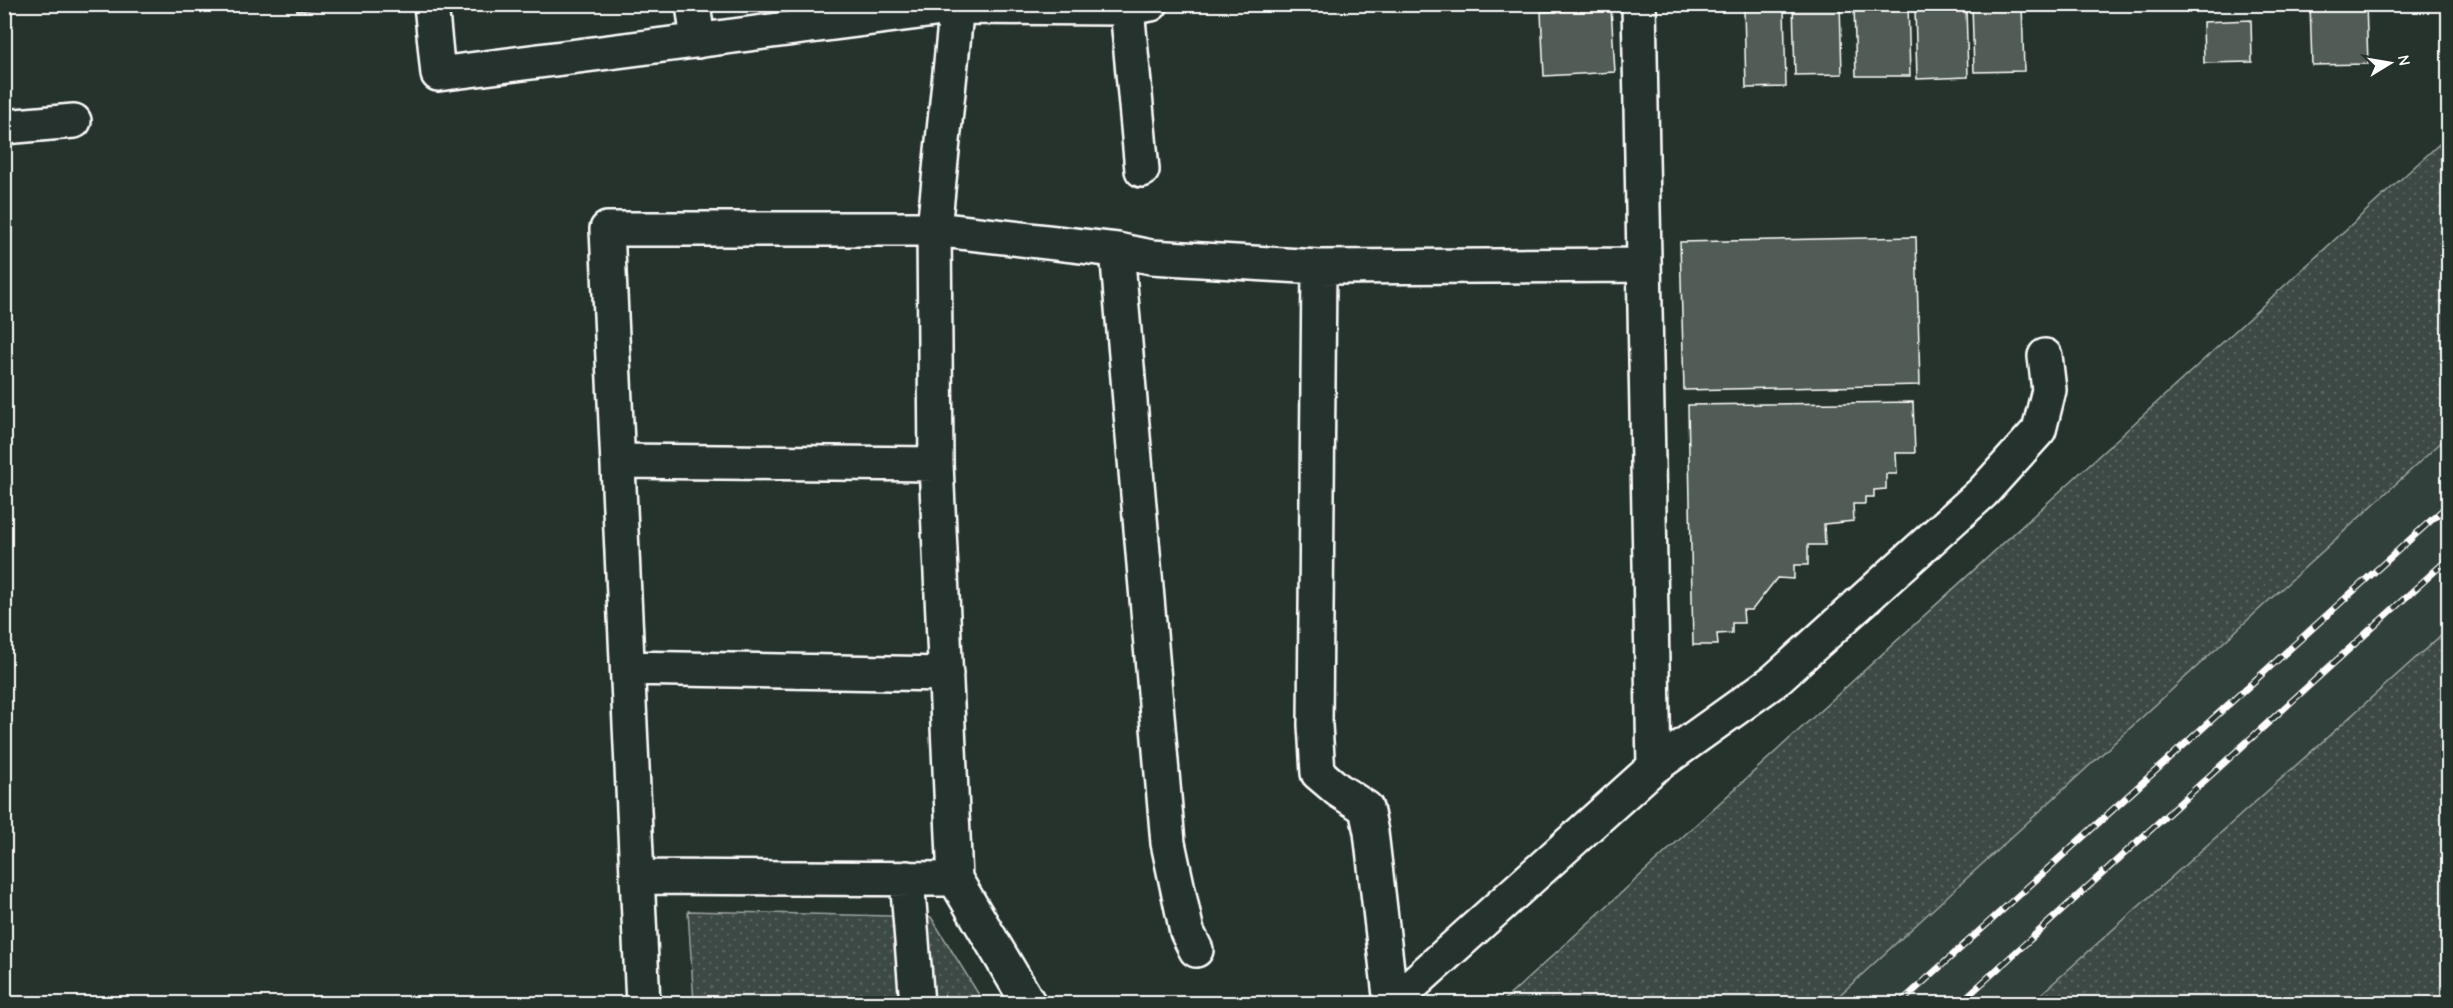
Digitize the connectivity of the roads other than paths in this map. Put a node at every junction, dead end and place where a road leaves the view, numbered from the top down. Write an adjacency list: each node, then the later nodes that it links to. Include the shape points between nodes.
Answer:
1 (431, 4): 6 (street, via 438,74)
2 (693, 4): 6 (street)
3 (1639, 4): 12 (street)
4 (957, 6): 5 (street); 6 (street); 10 (street)
5 (1139, 6): 9 (street)
6 (698, 41)
7 (74, 121): 8 (street)
8 (4, 127)
9 (1142, 170)
10 (934, 229): 11 (street); 15 (street, via 607,229); 16 (street)
11 (1117, 250): 13 (street, via 1151,257); 23 (street, via 1168,843 1187,932)
12 (1644, 264): 13 (street); 19 (street)
13 (1319, 267): 27 (street, via 1317,773 1366,808)
14 (2045, 356): 19 (street, via 2049,390 2039,430 1983,492 1774,681)
15 (618, 461): 16 (street); 17 (street)
16 (936, 464): 18 (street)
17 (628, 668): 18 (street); 20 (street)
18 (946, 674): 22 (street)
19 (1654, 767): 27 (street)
20 (638, 878): 21 (street); 24 (street)
21 (907, 878): 22 (street); 25 (street)
22 (956, 879): 26 (street)
23 (1196, 950)
24 (643, 1004)
25 (917, 1004)
26 (1029, 1004)
27 (1391, 1004)

